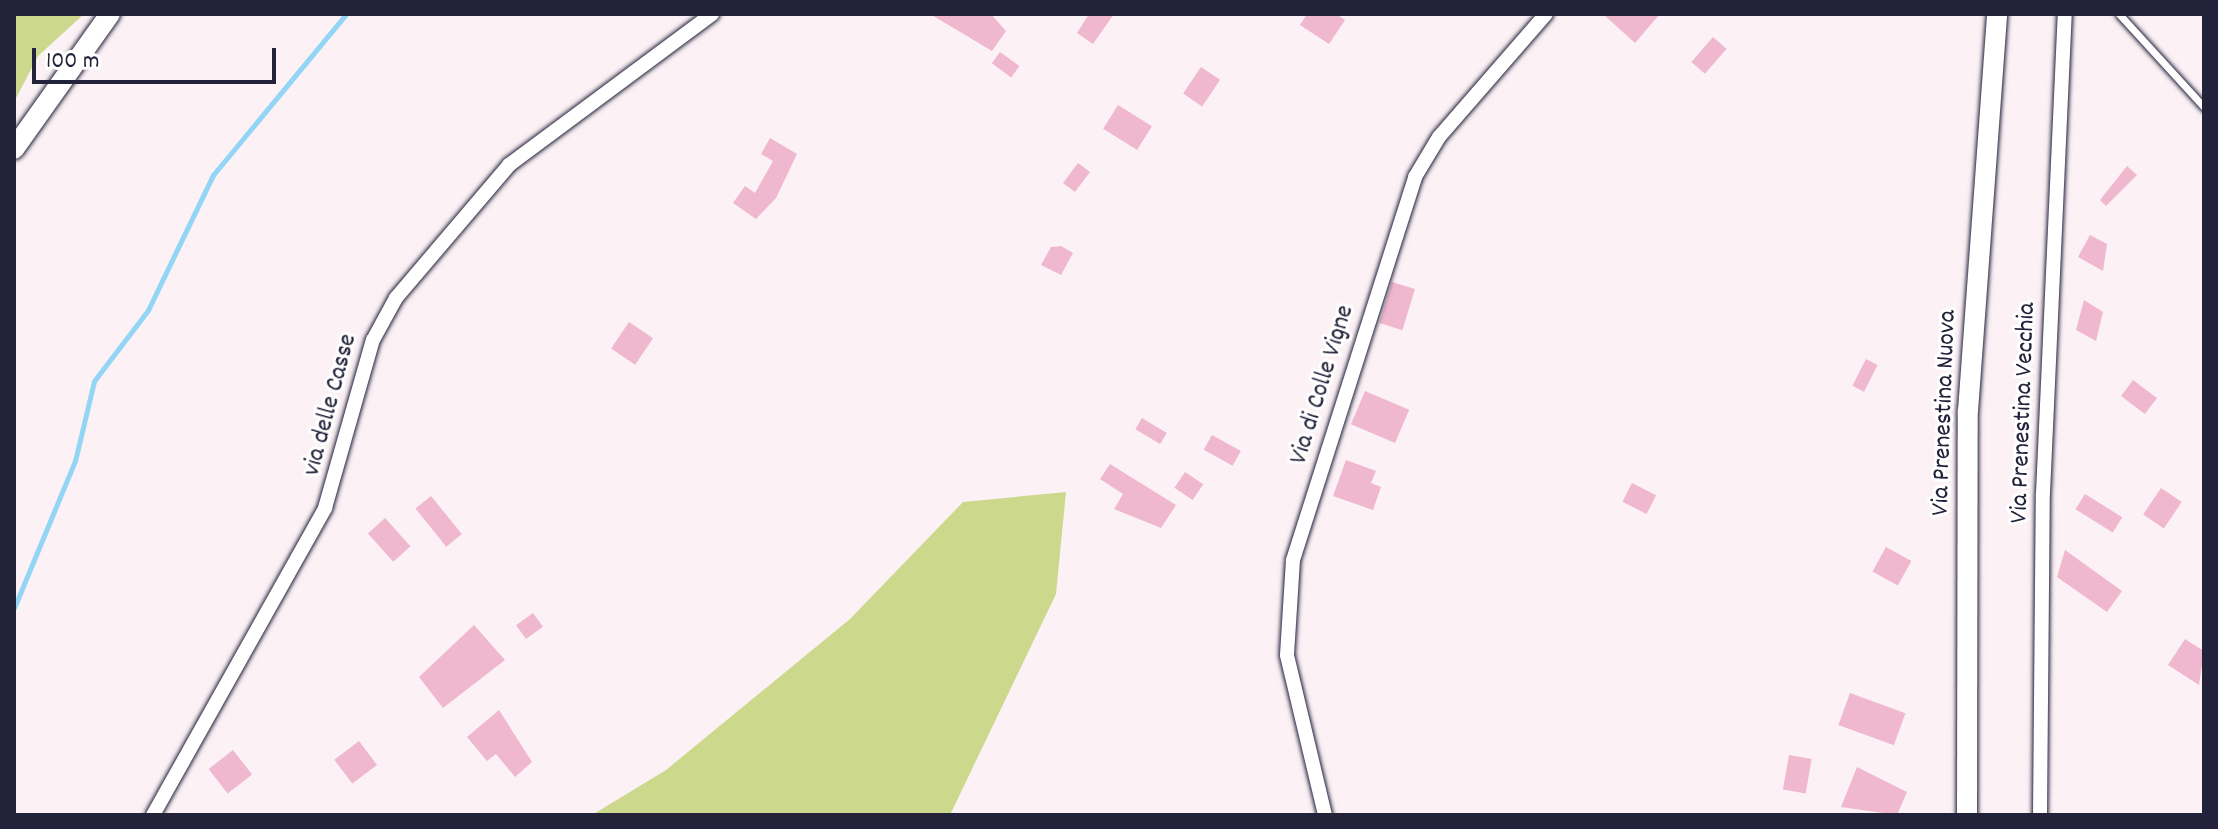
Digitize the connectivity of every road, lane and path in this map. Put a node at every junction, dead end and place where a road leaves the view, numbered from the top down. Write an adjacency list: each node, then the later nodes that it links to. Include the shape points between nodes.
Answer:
1 (110, 14): 8 (main road)
2 (712, 14): 9 (street, via delle Casse, via 509,165 396,298 373,340 325,508)
3 (1546, 14): 10 (street, Via di Colle Vigne, via 1439,137 1415,177 1293,560 1286,647)
4 (1997, 14): 11 (main road, Via Prenestina Nuova, via 1968,411)
5 (2065, 14): 12 (street, Via Prenestina Vecchia, via 2043,493)
6 (2119, 14): 7 (lane)
7 (2204, 107)
8 (14, 149)
9 (153, 815)
10 (1325, 815)
11 (1967, 815)
12 (2040, 815)

